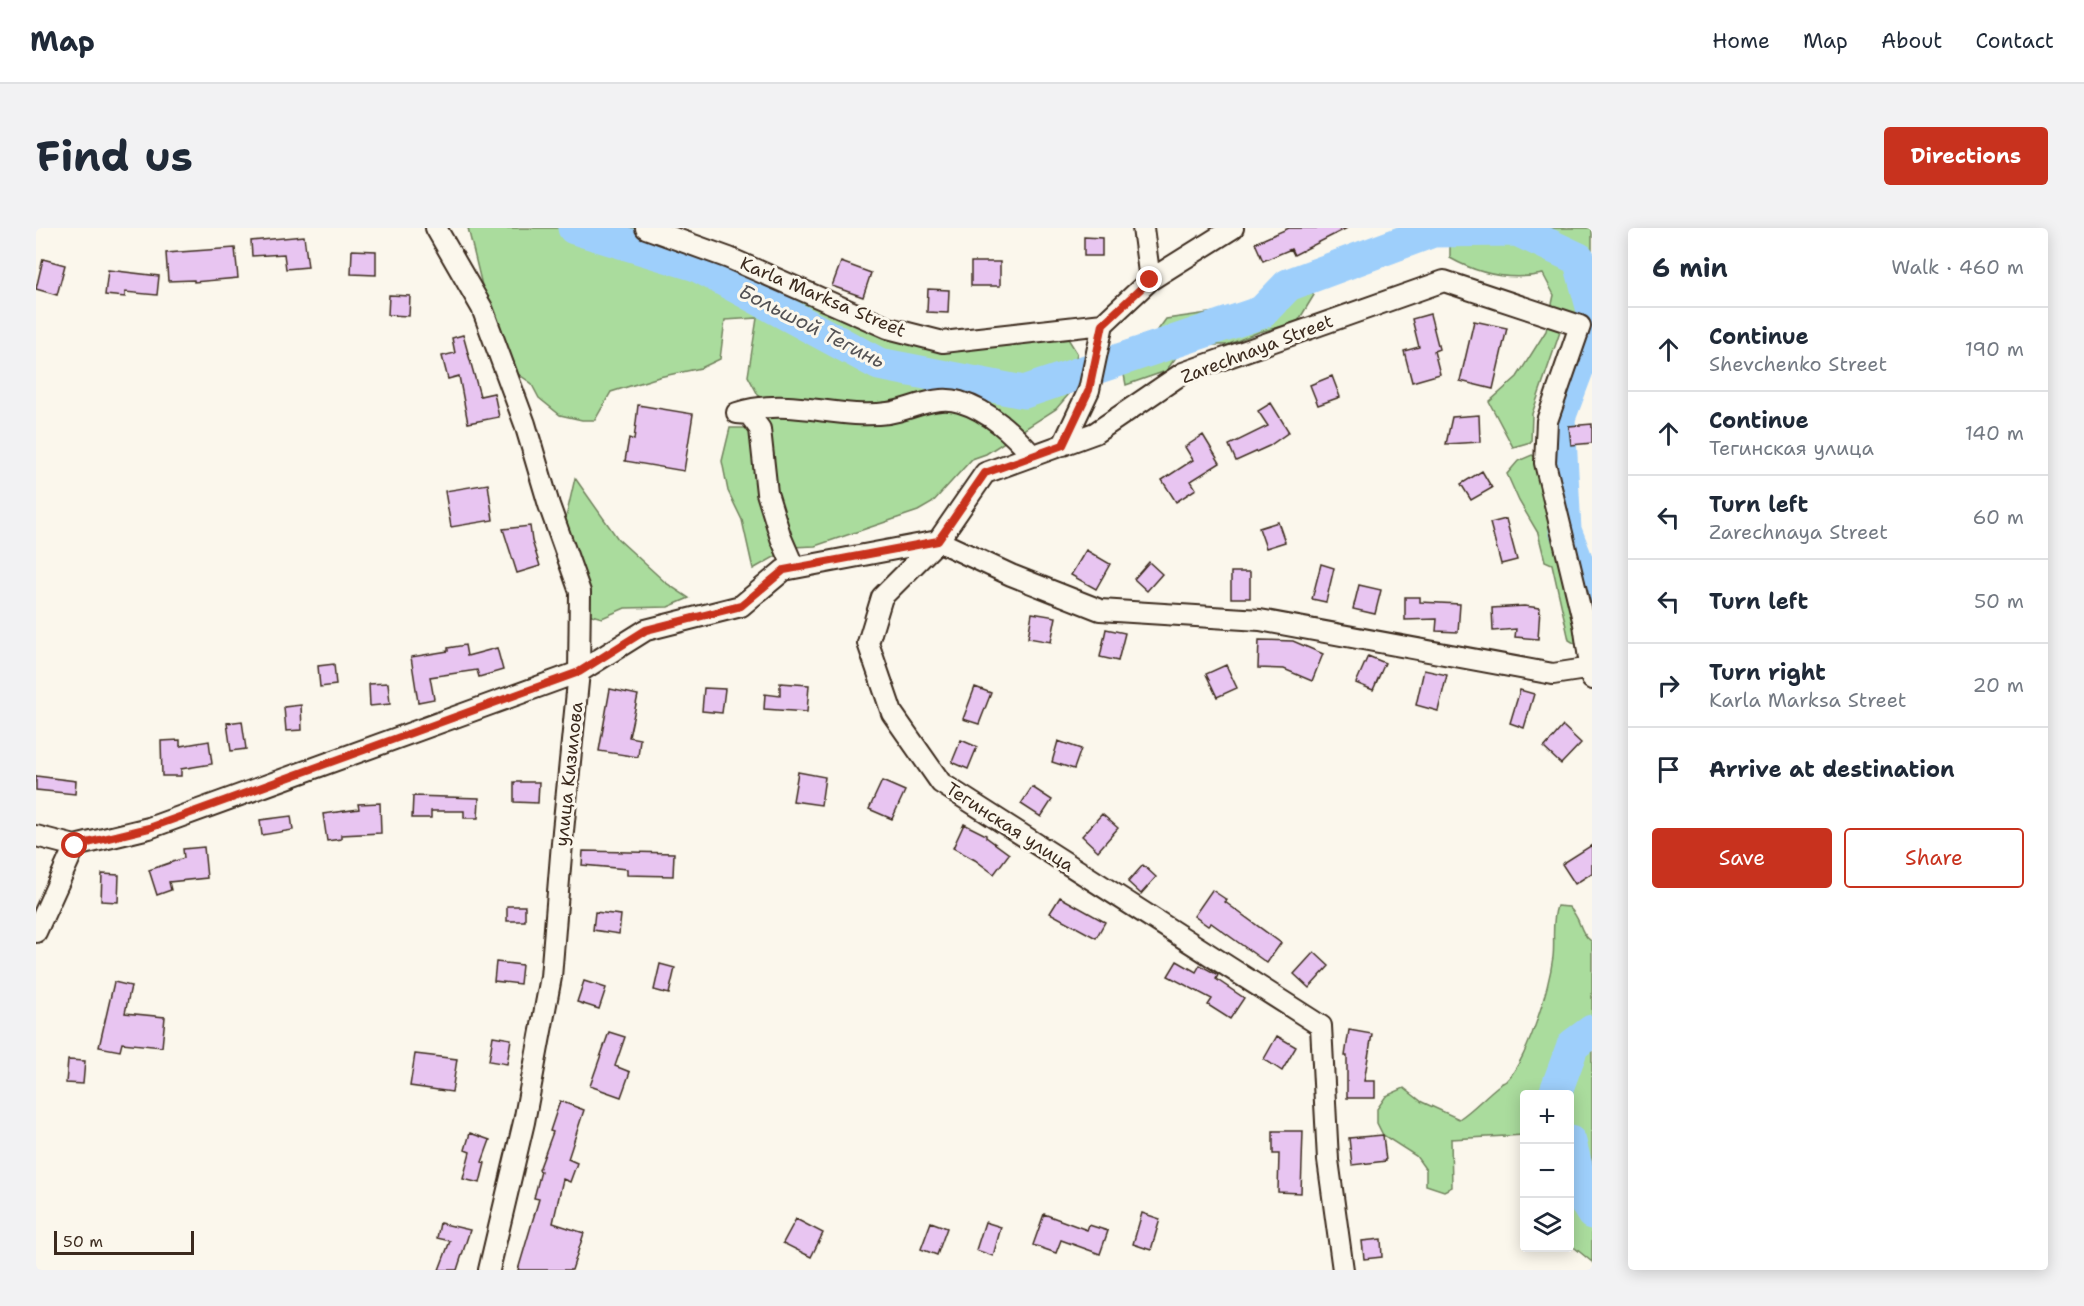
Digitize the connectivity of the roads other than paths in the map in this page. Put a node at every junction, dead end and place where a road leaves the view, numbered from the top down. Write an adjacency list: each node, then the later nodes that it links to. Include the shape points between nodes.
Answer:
1 (436, 228): 11 (street, улица Кизилова, via 482,308 580,592)
2 (646, 228): 6 (street, Karla Marksa Street, via 729,258 888,328 943,342)
3 (1143, 228): 5 (street)
4 (1233, 228): 5 (street)
5 (1150, 280): 6 (street)
6 (1103, 324): 7 (street, via 1089,390)
7 (1063, 445): 8 (street, Zarechnaya Street); 12 (street, Zarechnaya Street, via 1095,434 1184,373 1444,281 1580,326 1547,421 1545,463 1584,624)
8 (1033, 456): 9 (street, Zarechnaya Street, via 985,473); 10 (street, via 996,421 957,401 928,402 888,413 844,413 793,406 737,413 749,414 760,429 767,493)
9 (938, 541): 10 (street); 12 (street, Zarechnaya Street, via 1100,610 1260,620 1553,674); 17 (street, Тегинская улица, via 882,597 868,643 892,713 941,783 1322,1026 1328,1160)
10 (794, 568): 11 (street, via 784,570 741,606 646,630)
11 (579, 672): 14 (street, via 149,828); 16 (street, улица Кизилова, via 551,977 524,1122)
12 (1591, 672)
13 (36, 836): 14 (street)
14 (75, 846): 15 (street)
15 (36, 932)
16 (489, 1270)
17 (1342, 1270)

